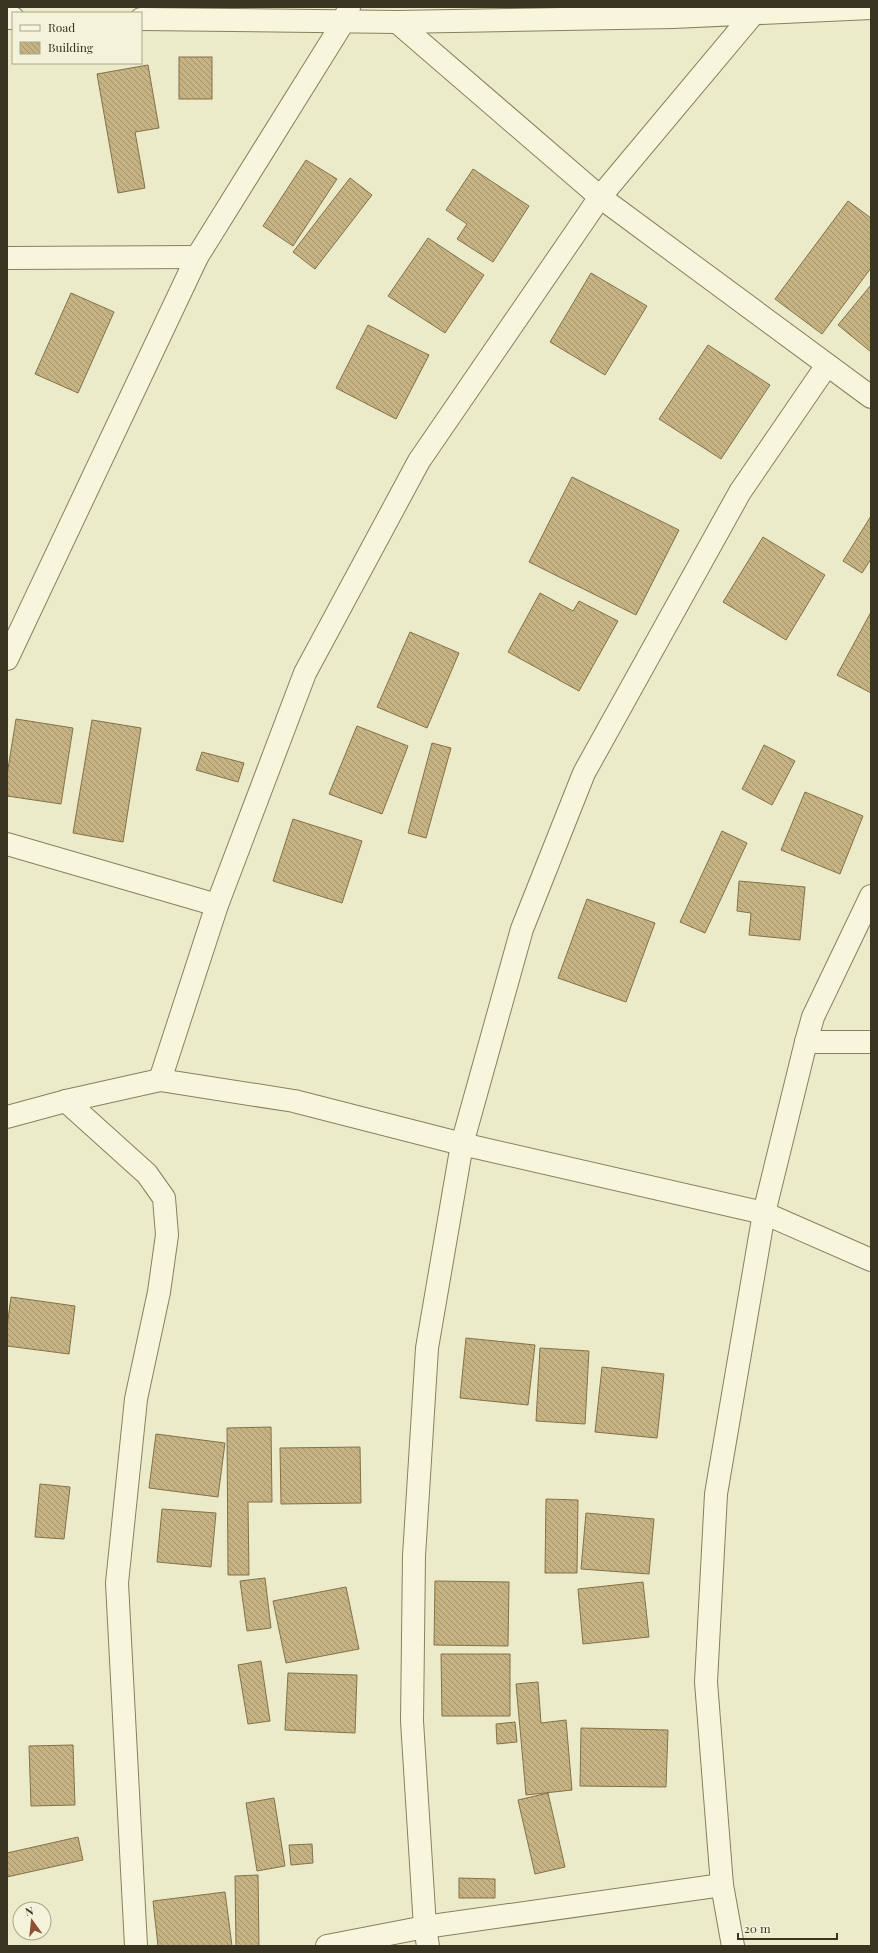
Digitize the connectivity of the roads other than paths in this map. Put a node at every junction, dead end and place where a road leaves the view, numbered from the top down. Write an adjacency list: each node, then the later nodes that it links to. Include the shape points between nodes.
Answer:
1 (871, 8): 2 (street)
2 (756, 10): 5 (street); 6 (street)
3 (347, 14): 4 (street); 5 (street); 7 (street)
4 (142, 19)
5 (397, 22): 6 (street)
6 (600, 197): 9 (street); 14 (street, via 415,468 305,674)
7 (197, 257): 8 (street); 11 (street)
8 (7, 258)
9 (827, 366): 10 (street); 20 (street, via 740,492 584,773 522,929)
10 (871, 397)
11 (7, 659)
12 (7, 844): 14 (street)
13 (871, 896): 15 (street, via 813,1017)
14 (217, 905): 17 (street)
15 (806, 1042): 16 (street); 21 (street)
16 (871, 1042)
17 (160, 1080): 18 (street); 20 (street, via 294,1102)
18 (66, 1101): 19 (street); 25 (street, via 147,1174 164,1198 167,1235 159,1292 136,1399 117,1583)
19 (7, 1117)
20 (462, 1144): 21 (street); 24 (street, via 427,1348 414,1556 412,1721)
21 (764, 1213): 22 (street); 23 (street, via 715,1502 706,1682)
22 (871, 1260)
23 (722, 1885): 24 (street); 27 (street)
24 (426, 1936): 26 (street)
25 (136, 1946)
26 (327, 1946)
27 (733, 1946)

